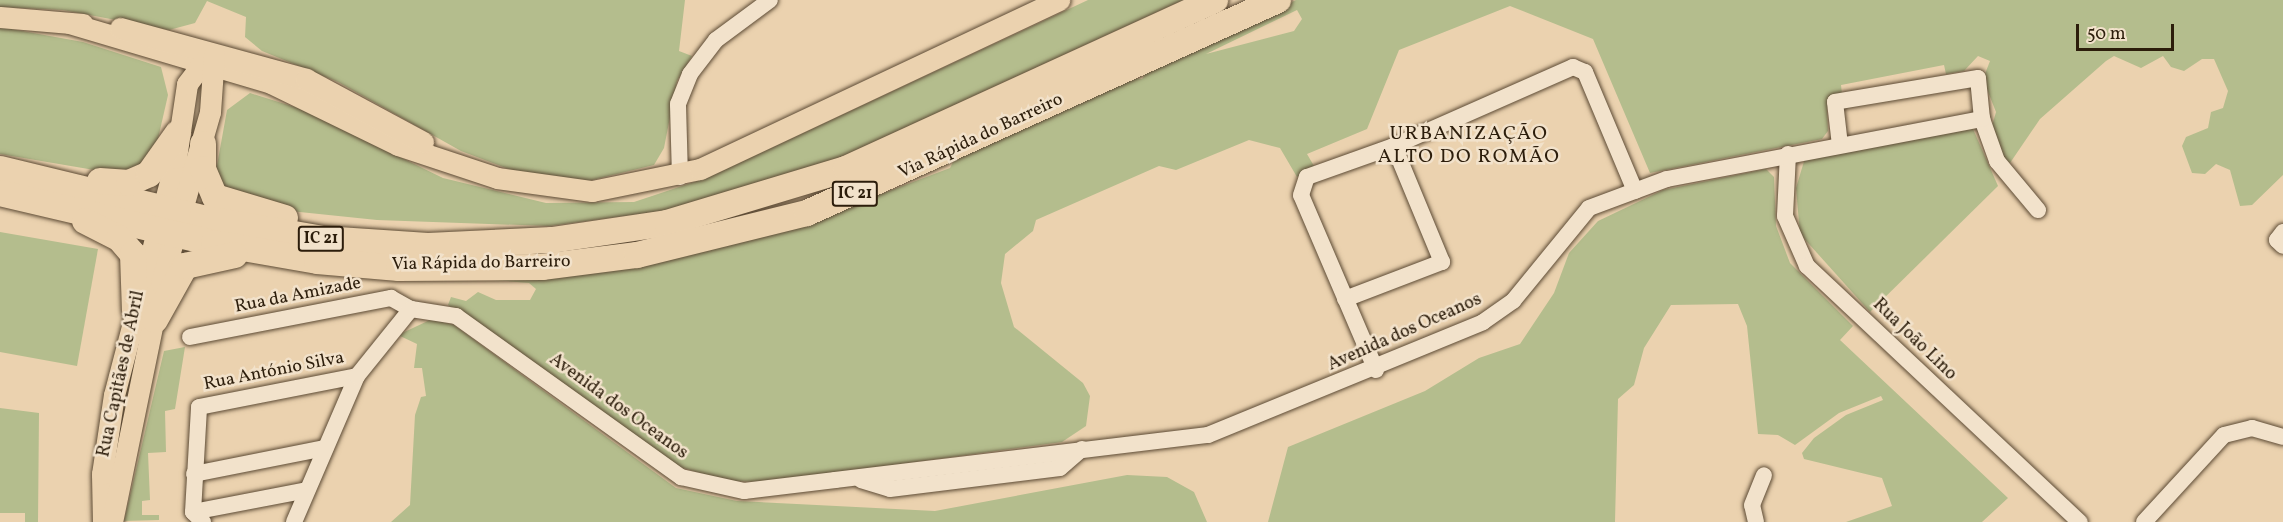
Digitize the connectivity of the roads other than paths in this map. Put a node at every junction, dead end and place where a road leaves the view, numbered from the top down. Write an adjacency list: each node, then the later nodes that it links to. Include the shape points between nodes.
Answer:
1 (1059, 0): 20 (main road)
2 (1215, 0): 26 (highway, Via Rápida do Barreiro / IC 21, via 846,169 758,200 667,223 552,240)
3 (1278, 0): 27 (highway, Via Rápida do Barreiro / IC 21, via 881,183 731,235 542,267 399,268)
4 (766, 1): 20 (street, via 716,40 682,90 677,117)
5 (0, 16): 6 (main road)
6 (69, 23): 7 (main road); 8 (main road, via 124,29)
7 (151, 51): 8 (main road); 10 (main road, via 176,69)
8 (210, 61): 9 (main road); 10 (main road); 11 (main road); 18 (main road, via 321,86)
9 (271, 83): 11 (main road, via 235,84); 18 (main road, via 398,145)
10 (186, 91): 13 (main road)
11 (210, 112): 14 (main road)
12 (1982, 119): 15 (street, Avenida dos Oceanos); 15 (street, via 1978,78 1846,100 1835,102); 24 (street, via 1997,161)
13 (178, 133): 23 (highway, via 138,180); 25 (main road)
14 (203, 144): 25 (main road); 26 (highway, via 206,182 223,201 348,230)
15 (1840, 144): 17 (street, Avenida dos Oceanos)
16 (1394, 146): 21 (street, via 1578,67 1585,72); 28 (street, via 1307,177 1300,187); 28 (street, via 1442,262)
17 (1788, 154): 21 (street, Avenida dos Oceanos, via 1667,179); 44 (street, Rua João Lino, via 1785,216 1807,266)
18 (453, 162): 20 (main road, via 543,187 611,190)
19 (0, 169): 23 (highway, Via Rápida do Barreiro / IC 21)
20 (680, 177)
21 (1635, 191): 32 (street, Avenida dos Oceanos, via 1589,208 1513,301 1483,322)
22 (0, 193): 23 (highway, Via Rápida do Barreiro / IC 21)
23 (55, 193): 25 (highway, Via Rápida do Barreiro / IC 21); 30 (highway, via 130,249)
24 (2038, 210)
25 (168, 220): 26 (highway, Via Rápida do Barreiro / IC 21, via 323,239); 27 (highway, Via Rápida do Barreiro / IC 21); 30 (main road, Rua Capitães de Abril)
26 (463, 243)
27 (270, 254): 30 (highway, via 190,263)
28 (1345, 299): 32 (street)
29 (411, 309): 31 (street, Rua da Amizade, via 391,298); 32 (street, Avenida dos Oceanos, via 456,316 681,477 744,491 854,478 890,489 1060,468 1082,449 1208,435); 33 (street)
30 (145, 315): 40 (main road, Rua Capitães de Abril, via 107,431); 41 (main road, Rua Capitães de Abril)
31 (190, 337)
32 (1376, 370)
33 (357, 376): 35 (street); 36 (street, Rua António Silva, via 199,407)
34 (2283, 437): 45 (street, via 2252,428 2224,435)
35 (325, 448): 36 (street); 38 (street)
36 (194, 474): 39 (street)
37 (1764, 475): 43 (street, via 1752,505)
38 (307, 490): 39 (street); 42 (street)
39 (198, 517)
40 (103, 522)
41 (112, 522)
42 (294, 522)
43 (1756, 522)
44 (2080, 522)
45 (2144, 522)

